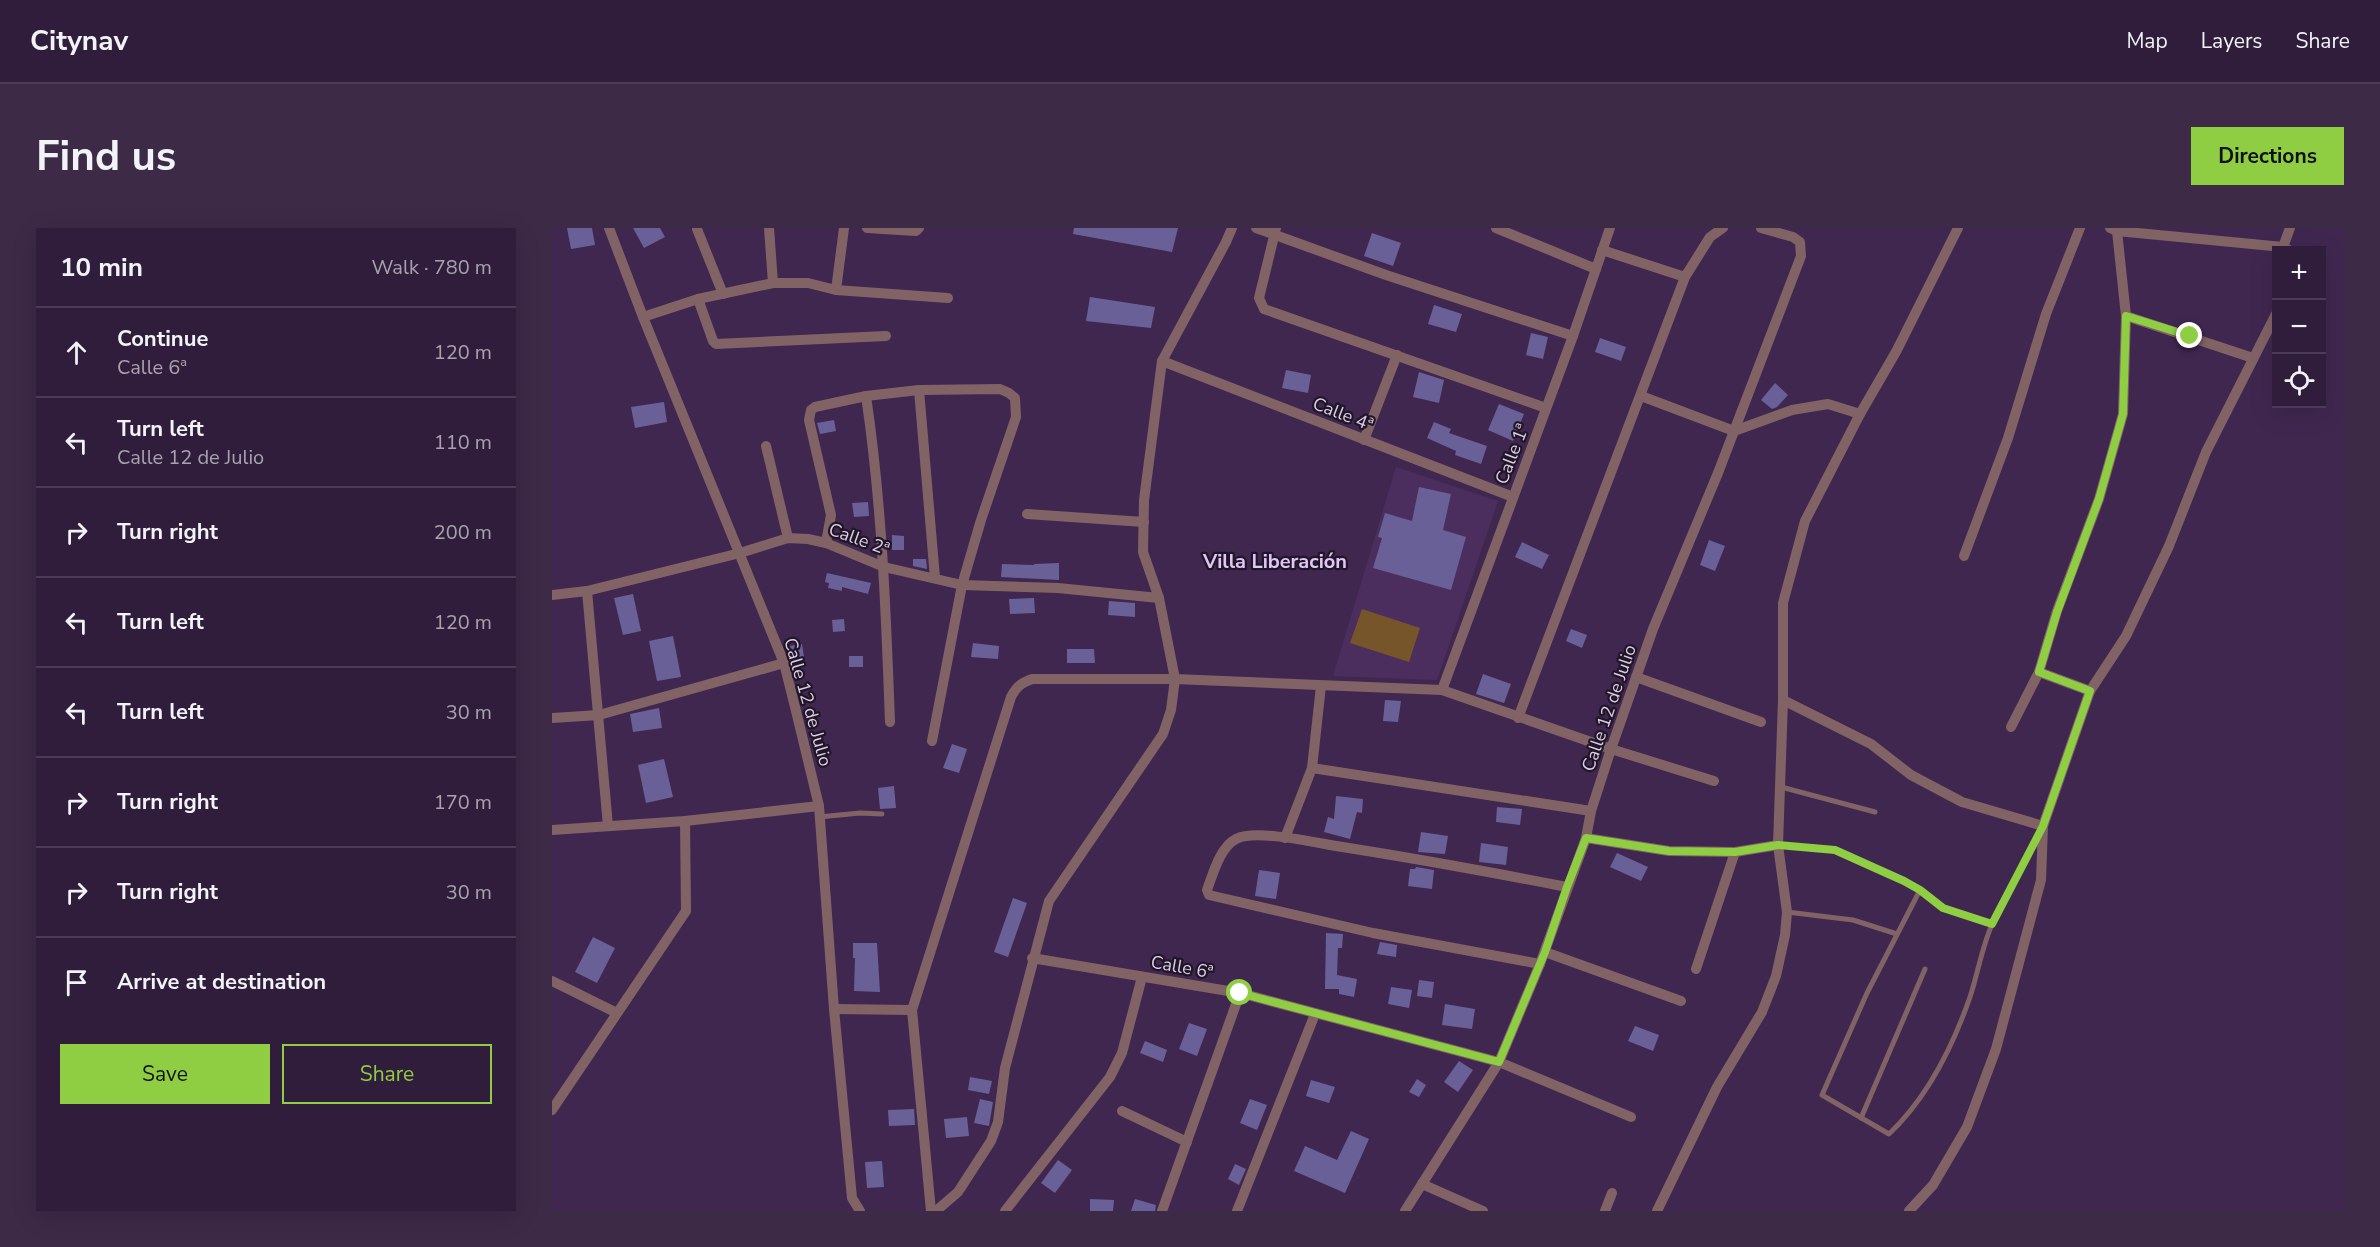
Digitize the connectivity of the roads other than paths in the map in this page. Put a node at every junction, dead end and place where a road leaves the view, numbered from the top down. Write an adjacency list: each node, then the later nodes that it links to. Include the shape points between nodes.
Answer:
1 (609, 228): 28 (street, Calle 12 de Julio)
2 (769, 228): 23 (street)
3 (844, 228): 24 (street)
4 (867, 228): 5 (street)
5 (919, 228)
6 (1232, 228): 35 (street)
7 (1256, 228): 17 (street)
8 (1496, 228): 21 (street)
9 (1610, 228): 20 (street, Calle 1ª)
10 (1723, 228): 22 (street, via 1710,237)
11 (1761, 228): 41 (street, Calle 12 de Julio, via 1793,237 1800,242 1801,256)
12 (1958, 228): 40 (street)
13 (2080, 228): 50 (street, via 2046,314 2008,438)
14 (2290, 228): 18 (street)
15 (697, 229): 25 (street)
16 (2113, 230): 19 (street); 29 (street)
17 (1276, 232): 32 (street, via 1386,275); 33 (street, via 1258,298 1264,309)
18 (2287, 246)
19 (2272, 247)
20 (1602, 250): 21 (street, Calle 1ª); 22 (street)
21 (1596, 269): 32 (street, Calle 1ª)
22 (1685, 277): 38 (street)
23 (773, 283): 24 (street, via 808,283); 25 (street)
24 (836, 290): 26 (street)
25 (723, 294): 27 (street)
26 (948, 298)
27 (698, 299): 28 (street); 31 (street, via 716,344)
28 (643, 316): 49 (street, Calle 12 de Julio)
29 (2126, 316): 34 (street); 58 (street, via 2123,414 2099,499)
30 (2272, 323): 34 (street)
31 (886, 336)
32 (1573, 336): 39 (street, Calle 1ª)
33 (1398, 355): 39 (street); 42 (street)
34 (2253, 358): 63 (street, via 2206,452 2169,546 2126,636)
35 (1162, 361): 42 (street, Calle 4ª); 46 (street)
36 (919, 390): 37 (street); 52 (street); 53 (street, via 1000,390 1014,399 1016,417)
37 (866, 396): 48 (street, via 819,404 809,415 831,515); 51 (street)
38 (1641, 396): 41 (street); 67 (street)
39 (1546, 408): 44 (street, Calle 1ª)
40 (1860, 414): 41 (street, via 1828,405 1792,410); 64 (street, via 1805,520 1783,603)
41 (1734, 431): 59 (street, Calle 12 de Julio)
42 (1364, 440): 44 (street, Calle 4ª)
43 (766, 446): 47 (street)
44 (1513, 497): 62 (street, Calle 1ª)
45 (1027, 514): 46 (street)
46 (1144, 522): 56 (street, via 1143,552)
47 (788, 538): 48 (street, Calle 2ª); 49 (street, Calle 2ª)
48 (826, 543): 51 (street, Calle 2ª)
49 (740, 553): 54 (street, Calle 2ª); 57 (street, Calle 12 de Julio)
50 (1964, 556)
51 (884, 567): 52 (street, Calle 2ª); 68 (street)
52 (935, 578): 53 (street, Calle 2ª)
53 (962, 585): 56 (street, Calle 2ª, via 1058,588); 71 (street)
54 (587, 591): 55 (street, Calle 2ª); 65 (street)
55 (552, 595)
56 (1159, 598): 60 (street)
57 (784, 663): 65 (street); 76 (street, Calle 12 de Julio)
58 (2039, 672): 63 (street); 70 (street)
59 (1636, 677): 69 (street); 72 (street, Calle 12 de Julio)
60 (1174, 679): 61 (street); 94 (street, via 1171,710 1163,734 1049,901); 103 (street, via 1032,679 1017,687 1007,708)
61 (1321, 686): 62 (street); 73 (street)
62 (1442, 690): 67 (street)
63 (2090, 691): 82 (street)
64 (1783, 700): 75 (street); 82 (street, via 1870,744 1911,775 1962,802)
65 (599, 715): 66 (street); 81 (street)
66 (552, 718)
67 (1518, 718): 72 (street)
68 (890, 722)
69 (1761, 722)
70 (2011, 727)
71 (932, 741)
72 (1611, 749): 74 (street); 77 (street, Calle 12 de Julio)
73 (1312, 768): 77 (street); 84 (street)
74 (1714, 781)
75 (1781, 787): 78 (lane); 86 (street)
76 (819, 811): 79 (lane); 80 (street); 102 (street, Calle 12 de Julio)
77 (1591, 811): 85 (street, Calle 12 de Julio)
78 (1875, 812)
79 (882, 814)
80 (685, 821): 81 (street); 104 (street, via 686,911)
81 (608, 826): 83 (street)
82 (2043, 826): 91 (lane); 124 (street, via 2041,879 1996,1049 1967,1127 1933,1185)
83 (552, 830)
84 (1285, 838): 88 (street); 95 (street, via 1234,839 1219,859 1207,890 1209,895 1374,933)
85 (1586, 838): 87 (street, via 1669,851); 88 (street, Calle 12 de Julio)
86 (1778, 845): 87 (street); 89 (lane, via 1835,850); 90 (street)
87 (1735, 852): 96 (street)
88 (1567, 887): 93 (street, Calle 12 de Julio)
89 (1920, 890): 91 (lane, via 1943,908); 92 (lane)
90 (1787, 912): 92 (lane, via 1853,920); 123 (street, via 1778,966 1762,1012 1717,1087)
91 (1992, 924): 110 (lane, via 1955,1036 1922,1093 1888,1134)
92 (1897, 934): 110 (lane, via 1822,1095)
93 (1545, 952): 95 (street, Calle 12 de Julio); 101 (street)
94 (1032, 958): 98 (street, Calle 6ª); 116 (street, via 991,1141 958,1192)
95 (1540, 964): 106 (street, Calle 12 de Julio)
96 (1696, 969)
97 (1925, 969): 110 (lane)
98 (1142, 976): 100 (street, Calle 6ª); 117 (street, via 1122,1053 1110,1077)
99 (552, 981): 104 (street)
100 (1240, 993): 105 (street, Calle 6ª); 111 (street)
101 (1681, 1001)
102 (834, 1009): 103 (street); 114 (street, Calle 12 de Julio, via 852,1198)
103 (912, 1010): 115 (street)
104 (617, 1013): 107 (street)
105 (1316, 1014): 106 (street, Calle 6ª); 119 (street)
106 (1499, 1062): 109 (street, Calle 6ª); 112 (street, Calle 12 de Julio)
107 (552, 1110)
108 (1122, 1111): 111 (street)
109 (1631, 1117)
110 (1861, 1118)
111 (1187, 1142): 118 (street)
112 (1422, 1184): 120 (street, Calle 12 de Julio); 121 (street)
113 (1612, 1193): 122 (street)
114 (860, 1211)
115 (931, 1211)
116 (936, 1211)
117 (1005, 1211)
118 (1162, 1211)
119 (1237, 1211)
120 (1405, 1211)
121 (1483, 1211)
122 (1605, 1211)
123 (1657, 1211)
124 (1909, 1211)

